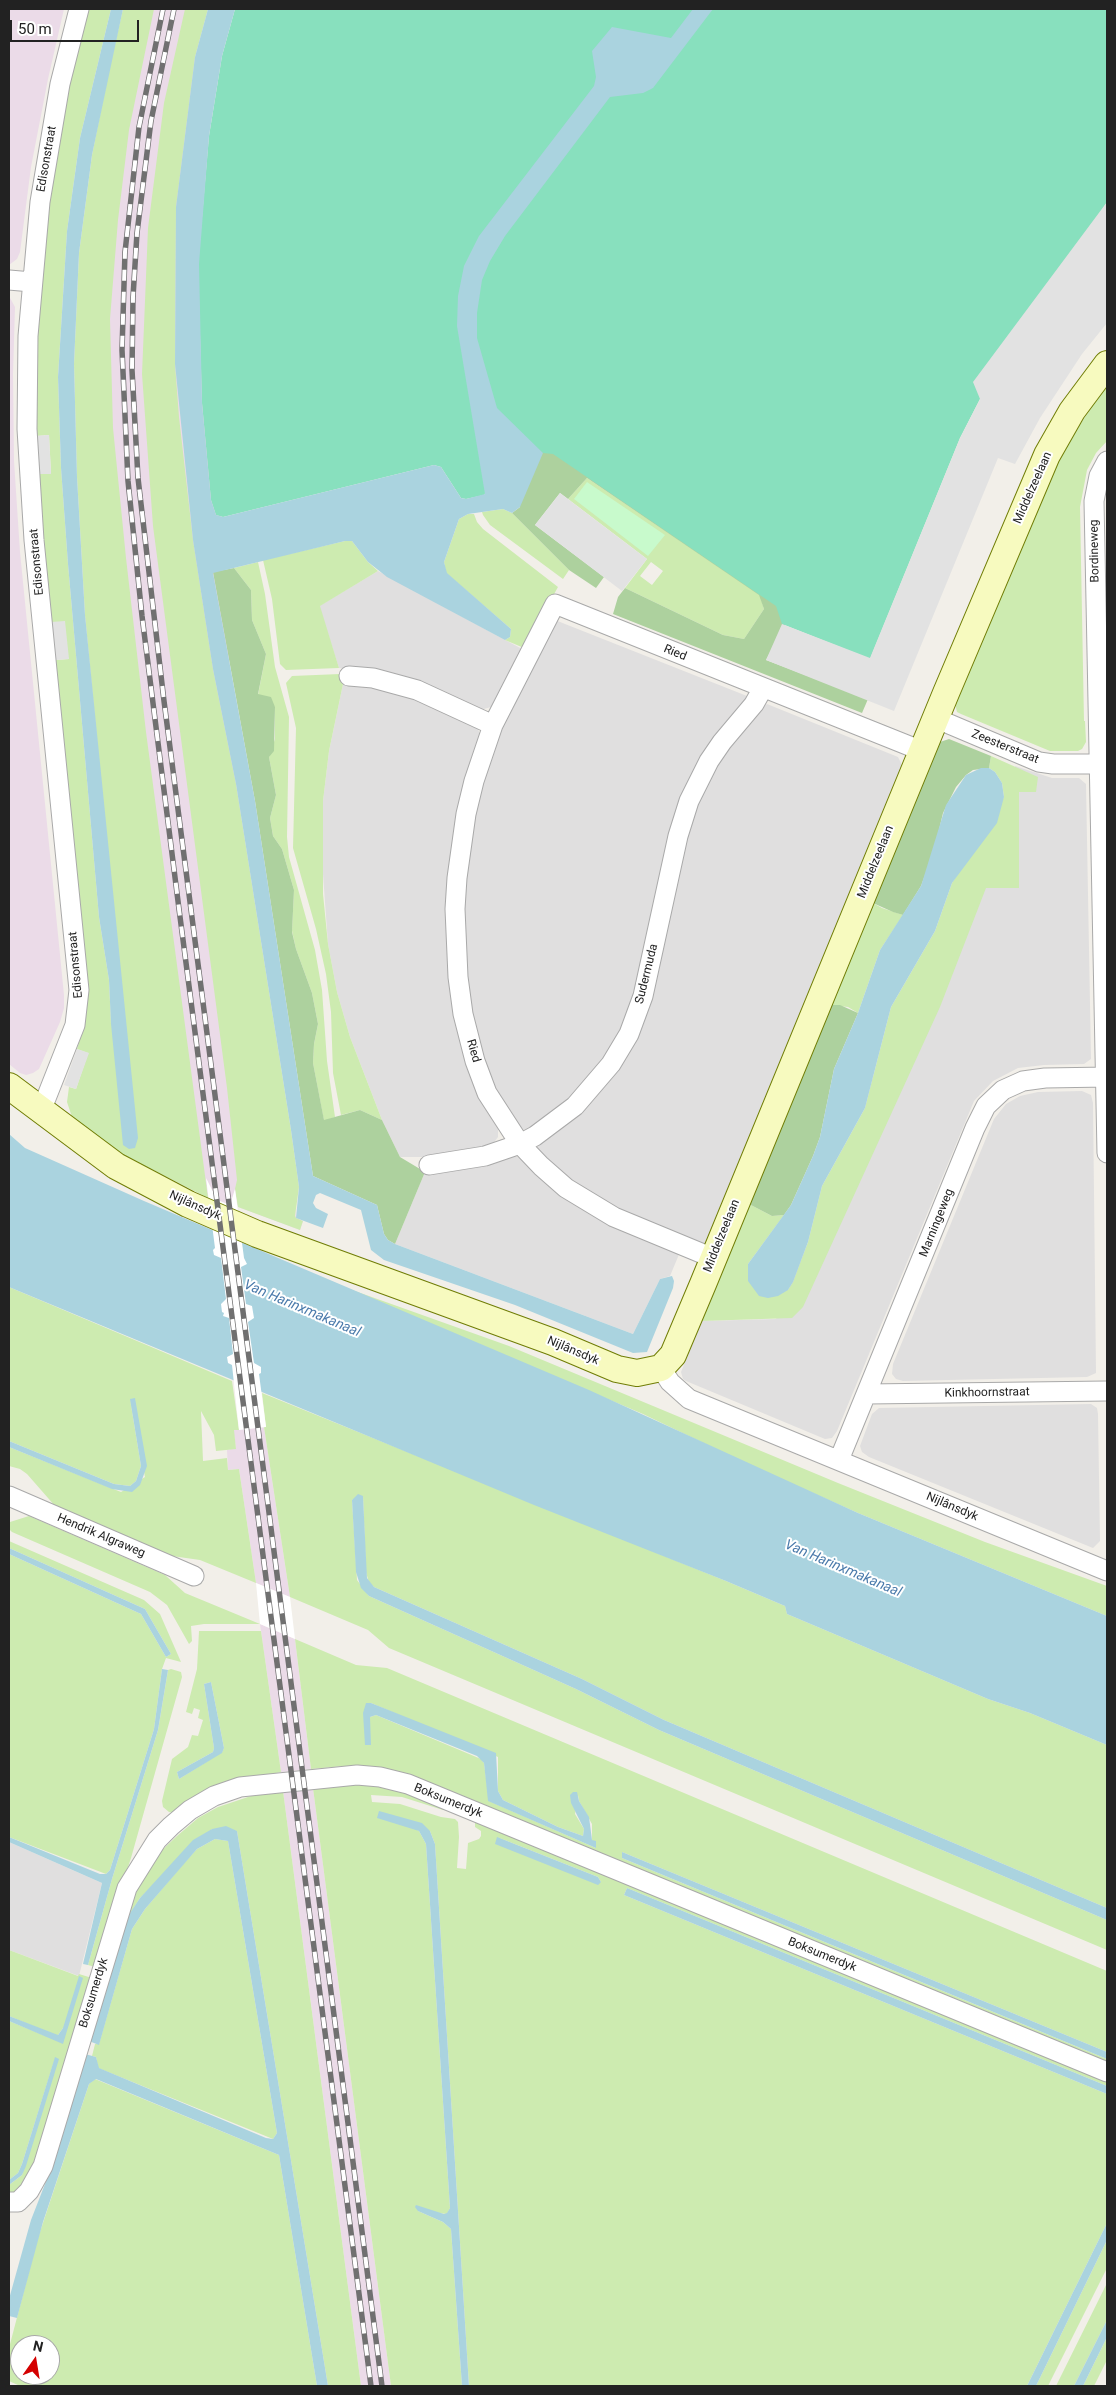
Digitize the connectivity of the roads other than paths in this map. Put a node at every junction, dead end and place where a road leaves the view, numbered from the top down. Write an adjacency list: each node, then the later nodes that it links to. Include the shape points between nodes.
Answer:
1 (79, 9): 3 (street, Edisonstraat, via 60,84 48,152)
2 (9, 280): 3 (street)
3 (32, 282): 14 (street, Edisonstraat, via 26,389 29,468 79,990 75,1025)
4 (1107, 364): 8 (street, Middelzeelaan, via 1072,412 1047,455)
5 (1107, 461): 11 (street, Bordineweg, via 1099,476 1094,501)
6 (349, 676): 9 (street, via 373,678 417,690)
7 (763, 688): 9 (street, Ried, via 555,604); 10 (street, Ried); 15 (street, Sudermuda, via 713,755 689,801 678,836 643,996 620,1051 600,1079 574,1106 550,1126)
8 (935, 718): 10 (street, Middelzeelaan); 11 (street, Zeesterstraat, via 1039,762)
9 (493, 725): 15 (street, Ried, via 474,781 460,847 455,909 456,952 463,1014 475,1061 495,1108)
10 (922, 751): 18 (street, Middelzeelaan)
11 (1104, 765): 12 (street, Bordineweg)
12 (1106, 1077): 16 (street, Bordineweg); 21 (street, Marningeweg, via 1023,1081 1003,1090 986,1106)
13 (9, 1086): 14 (street, Nijlânsdyk)
14 (41, 1111): 19 (street, Nijlânsdyk, via 116,1166 188,1204 257,1234 553,1342 617,1369 637,1374)
15 (520, 1144): 17 (street, Sudermuda, via 485,1156); 18 (street, Ried, via 541,1166 586,1201 614,1217)
16 (1107, 1153)
17 (429, 1164)
18 (713, 1258): 19 (street, Middelzeelaan, via 673,1355)
19 (661, 1368): 22 (street, Nijlânsdyk, via 670,1382 689,1399)
20 (1107, 1391): 21 (street, Kinkhoornstraat)
21 (867, 1394): 22 (street, Marningeweg)
22 (839, 1460): 24 (street, Nijlânsdyk)
23 (9, 1496): 25 (street, Hendrik Algraweg)
24 (1107, 1571)
25 (194, 1576)
26 (1107, 2072): 27 (street, Boksumerdyk, via 408,1784 356,1775 240,1787 214,1796 190,1810 172,1826 157,1840 127,1888 42,2166 29,2191 18,2202)
27 (9, 2202)

